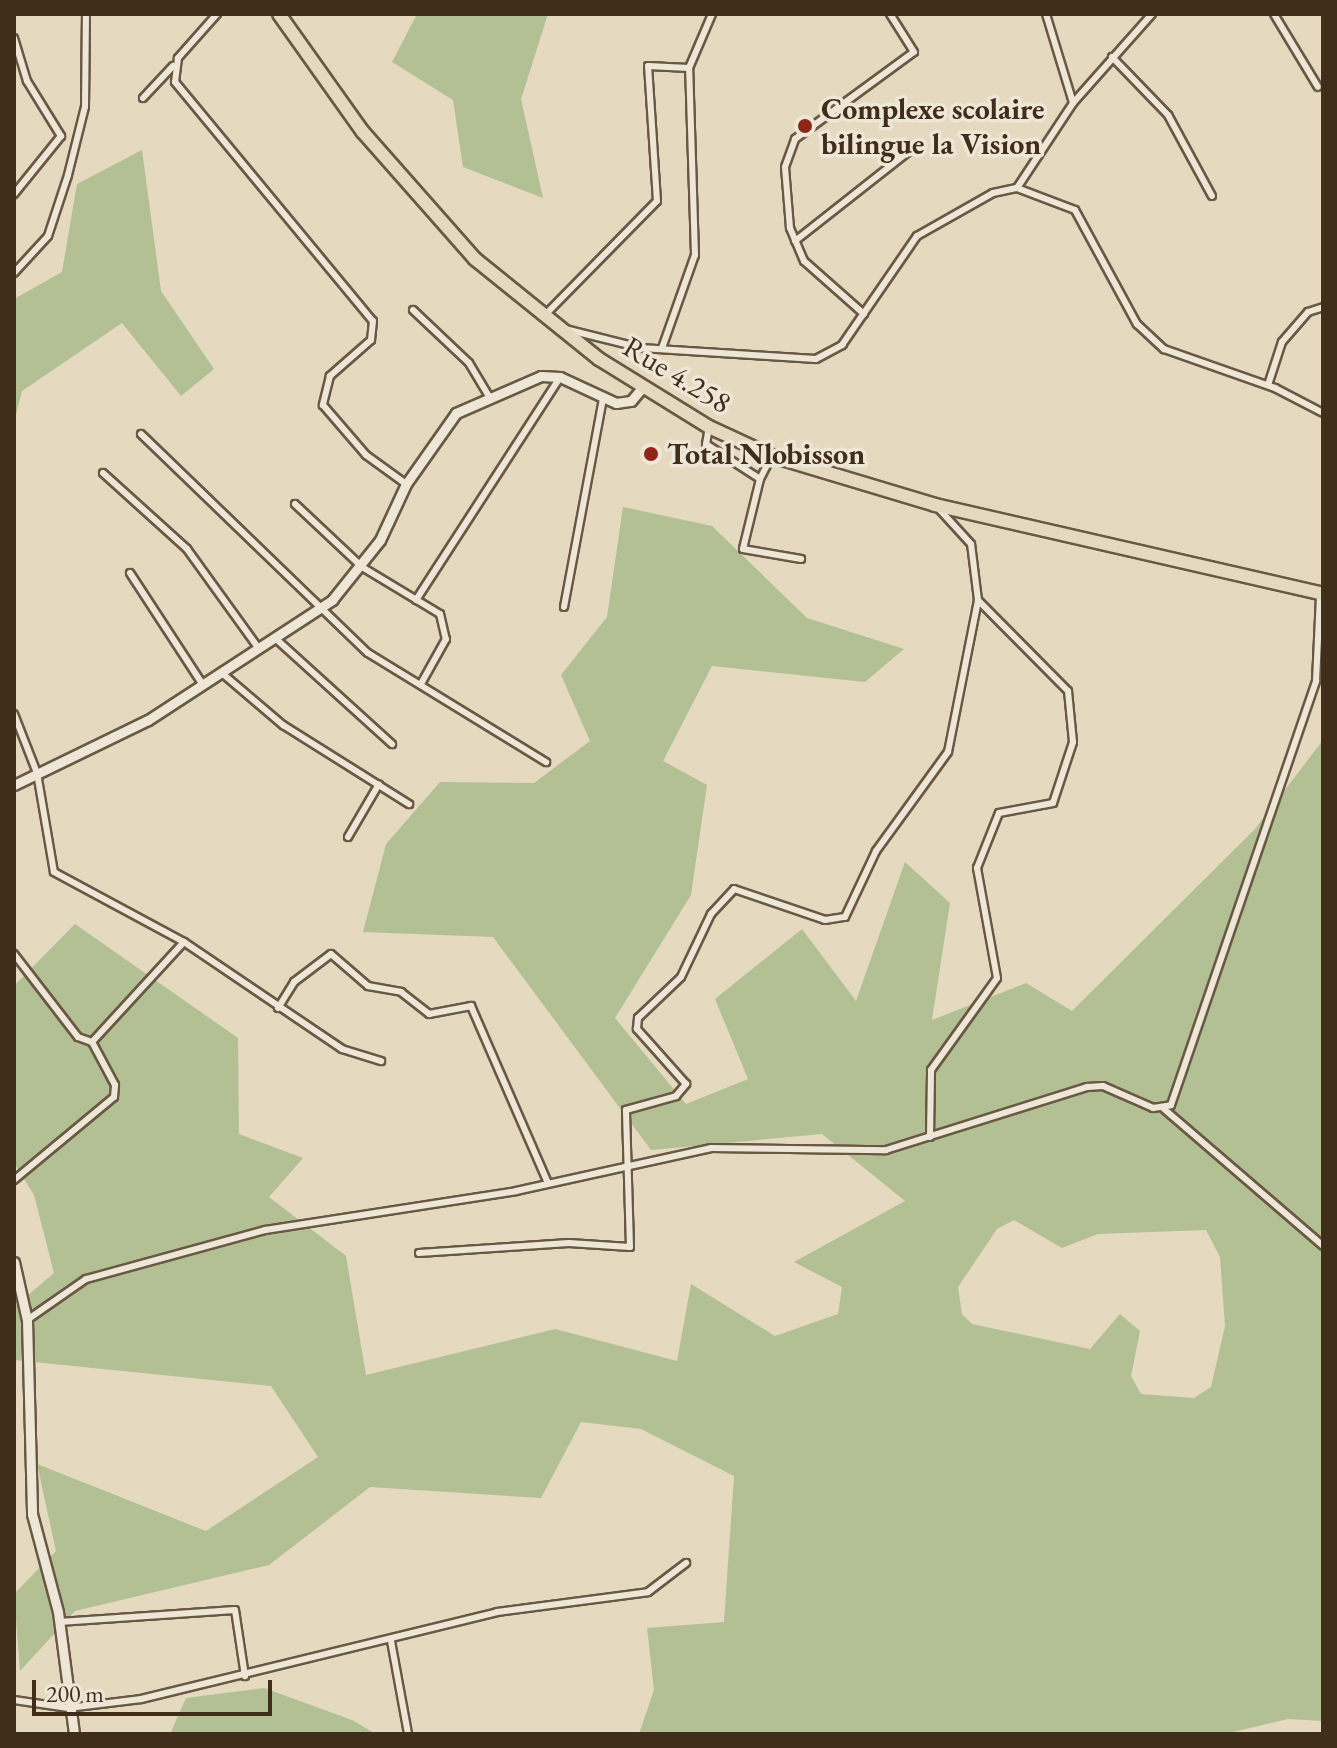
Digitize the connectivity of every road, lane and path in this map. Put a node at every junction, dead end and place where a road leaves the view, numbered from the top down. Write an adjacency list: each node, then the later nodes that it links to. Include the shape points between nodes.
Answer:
1 (86, 14): 21 (street, via 85,107 68,175 48,236)
2 (217, 14): 11 (street)
3 (279, 14): 25 (highway, Rue 4.258, via 400,178)
4 (712, 14): 12 (street)
5 (890, 14): 20 (street, via 914,52 791,146 785,195)
6 (1046, 14): 15 (street)
7 (1152, 14): 10 (street)
8 (1274, 14): 13 (street)
9 (14, 38): 18 (street, via 27,81 61,136)
10 (1112, 57): 15 (street); 19 (street, via 1168,115)
11 (173, 66): 14 (street); 39 (street, via 193,109 373,321 371,340 330,376 323,405 366,455)
12 (689, 68): 25 (street, via 648,66 657,201); 27 (street, via 695,255)
13 (1318, 87)
14 (143, 98)
15 (1073, 103): 17 (street)
16 (917, 145): 20 (street)
17 (1017, 188): 24 (street, via 993,193 917,236); 29 (street, via 1075,210 1137,324 1164,349)
18 (14, 194)
19 (1212, 196)
20 (795, 241): 24 (street, via 814,273)
21 (14, 273)
22 (1323, 307): 29 (street, via 1282,342)
23 (413, 310): 31 (street, via 469,363)
24 (864, 314): 27 (street, via 842,345 816,359)
25 (543, 317): 26 (highway, Rue 4.258)
26 (554, 327): 27 (street); 30 (highway, Rue 4.258)
27 (662, 348)
28 (560, 377): 31 (street, via 532,378); 32 (street); 46 (street)
29 (1268, 385): 33 (street)
30 (642, 388): 32 (street, via 624,403); 34 (highway, Rue 4.258)
31 (489, 396): 39 (street, via 448,421)
32 (603, 399): 48 (street)
33 (1323, 413)
34 (709, 427): 36 (highway, Rue 4.258); 38 (street, via 706,444)
35 (141, 434): 49 (street)
36 (772, 456): 38 (street); 41 (highway, Rue 4.258)
37 (103, 473): 51 (street, via 187,549)
38 (760, 479): 42 (street, via 743,549)
39 (406, 484): 43 (street)
40 (295, 504): 43 (street)
41 (935, 505): 45 (highway, Rue 4.258); 47 (street, via 966,532)
42 (801, 559)
43 (362, 567): 46 (street); 49 (street)
44 (130, 573): 54 (street)
45 (1321, 594): 68 (street, via 1316,681 1253,877 1206,987 1176,1092)
46 (416, 600): 53 (street, via 448,627)
47 (978, 600): 69 (street, via 1068,691 1073,742 1053,803 999,813 977,868 997,978 931,1070); 70 (street, via 948,752 876,851 852,911 825,920 734,889 711,914 681,977 638,1018 637,1029 686,1084 676,1096 626,1110)
48 (564, 607)
49 (318, 610): 50 (street); 53 (street)
50 (275, 638): 51 (street); 56 (street)
51 (259, 649): 52 (street)
52 (223, 674): 54 (street); 59 (street, via 283,725)
53 (421, 684): 57 (street)
54 (203, 685): 58 (street)
55 (14, 714): 58 (street)
56 (392, 744)
57 (546, 762)
58 (37, 773): 60 (street); 63 (street, via 54,872)
59 (379, 784): 61 (street); 62 (street)
60 (14, 785)
61 (409, 804)
62 (348, 837)
63 (184, 942): 65 (street); 66 (street)
64 (14, 954): 66 (street, via 78,1037)
65 (278, 1008): 67 (street, via 342,1049); 72 (street, via 294,982 331,954 368,986 401,992 429,1014 471,1006)
66 (92, 1042): 71 (street, via 115,1085 114,1097)
67 (381, 1061)
68 (1164, 1109): 69 (street, via 1087,1087); 73 (street)
69 (930, 1137): 70 (street, via 861,1152 740,1146)
70 (631, 1162): 72 (street); 74 (street, via 630,1247 569,1243)
71 (14, 1180)
72 (548, 1183): 76 (street, via 199,1246 86,1279)
73 (1323, 1246)
74 (419, 1253)
75 (14, 1262): 76 (street)
76 (27, 1320): 78 (street, via 28,1481)
77 (686, 1563): 79 (street, via 648,1592 497,1612)
78 (59, 1622): 80 (street, via 235,1610); 82 (street)
79 (391, 1641): 80 (street); 84 (street)
80 (245, 1676): 82 (street)
81 (14, 1700): 82 (street)
82 (68, 1708): 83 (street)
83 (74, 1734)
84 (408, 1734)

